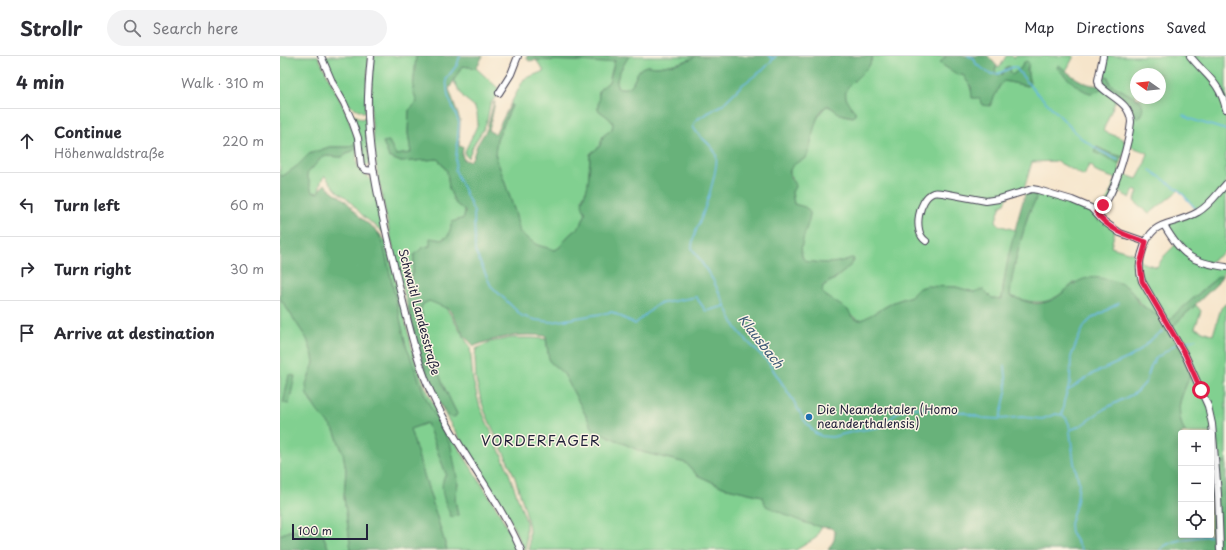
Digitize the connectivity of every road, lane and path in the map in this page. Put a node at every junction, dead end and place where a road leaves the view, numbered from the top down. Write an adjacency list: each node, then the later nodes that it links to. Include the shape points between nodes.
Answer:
1 (321, 56): 8 (street, via 358,138 362,166)
2 (371, 56): 8 (street, Schwaitl Landesstraße, via 368,116)
3 (518, 56): 6 (street)
4 (1103, 56): 10 (street, via 1099,85 1128,109 1131,122 1113,188 1106,202)
5 (1190, 56): 7 (street, via 1216,83)
6 (499, 93)
7 (1226, 109)
8 (374, 171): 15 (street, Schwaitl Landesstraße, via 409,326 426,381 443,417 502,511)
9 (1226, 184): 11 (street, via 1198,212)
10 (1096, 212): 12 (street, via 1072,200 1032,189 986,201 933,193 923,204 919,218 920,234); 13 (street, via 1102,220 1122,234)
11 (1164, 225): 13 (street, via 1152,231); 14 (street, via 1190,258)
12 (926, 241)
13 (1146, 242): 16 (street, via 1140,264 1142,281 1185,354 1208,406 1218,494)
14 (1226, 267)
15 (521, 550)
16 (1220, 550)

